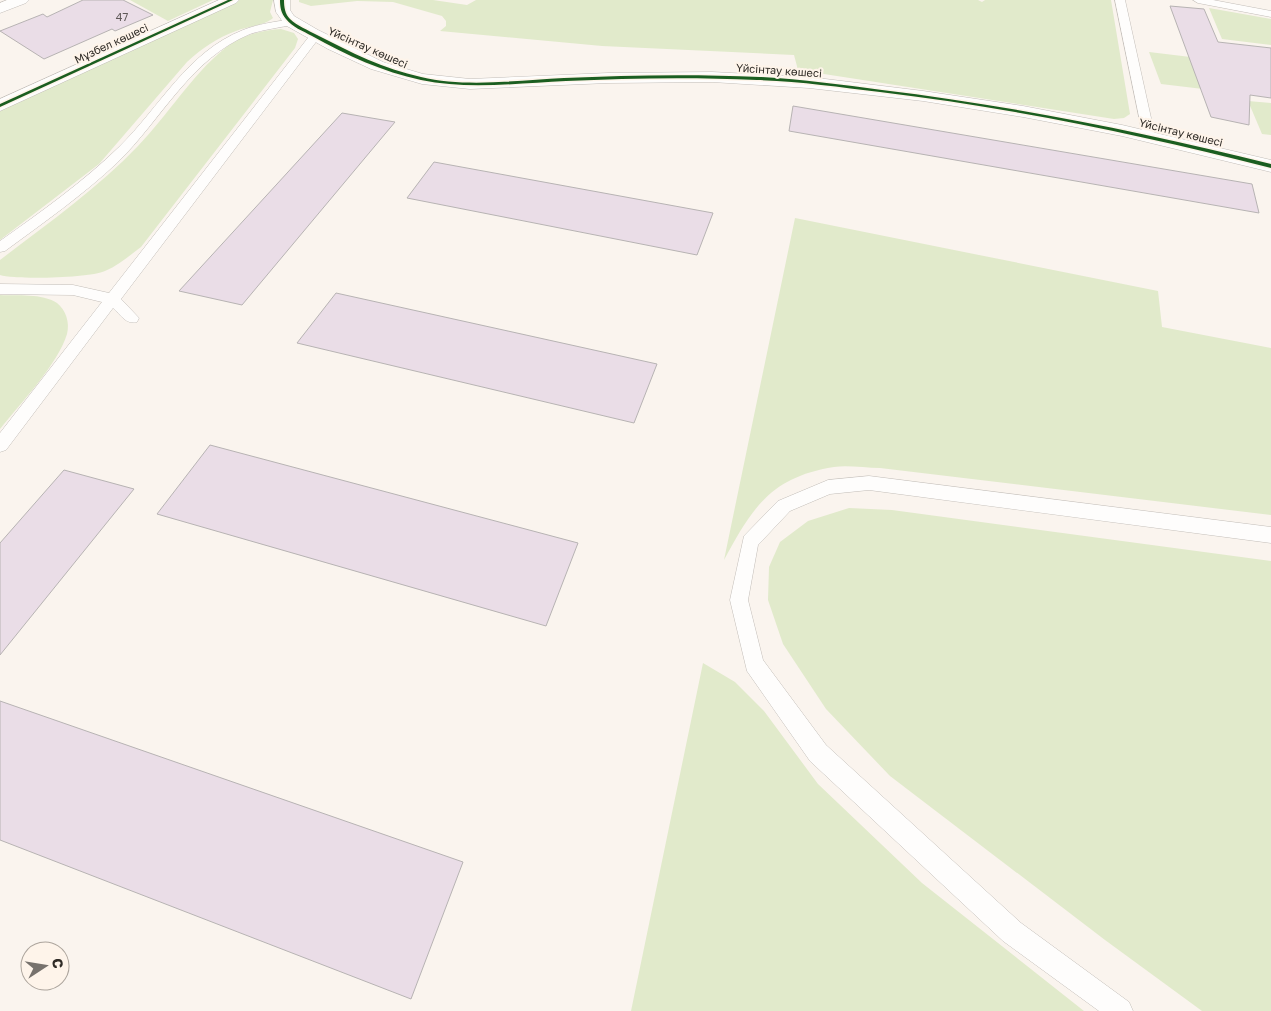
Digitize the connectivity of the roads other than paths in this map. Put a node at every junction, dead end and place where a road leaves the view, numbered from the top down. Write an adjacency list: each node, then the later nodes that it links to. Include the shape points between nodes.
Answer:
1 (21, 0): 6 (street)
2 (231, 0): 10 (street, Мұзбел көшесі)
3 (282, 0): 8 (street, via 282,10)
4 (1120, 0): 11 (lane)
5 (1198, 0): 7 (lane)
6 (0, 8)
7 (1271, 14)
8 (291, 22): 9 (street, Үйсінтау көшесі); 13 (lane, via 242,34 204,56 127,146 88,183)
9 (315, 36): 11 (street, Үйсінтау көшесі, via 395,73 446,85 631,77 799,81 1008,107); 15 (lane)
10 (0, 106)
11 (1148, 136): 12 (street, Үйсінтау көшесі)
12 (1271, 166)
13 (0, 248)
14 (0, 289): 15 (lane, via 61,290)
15 (112, 300): 16 (lane); 17 (lane)
16 (132, 318)
17 (0, 445)
18 (1271, 535): 19 (lane, via 869,483 828,487 784,506 750,542 739,600 754,664 818,753 1012,932)
19 (1120, 1011)

